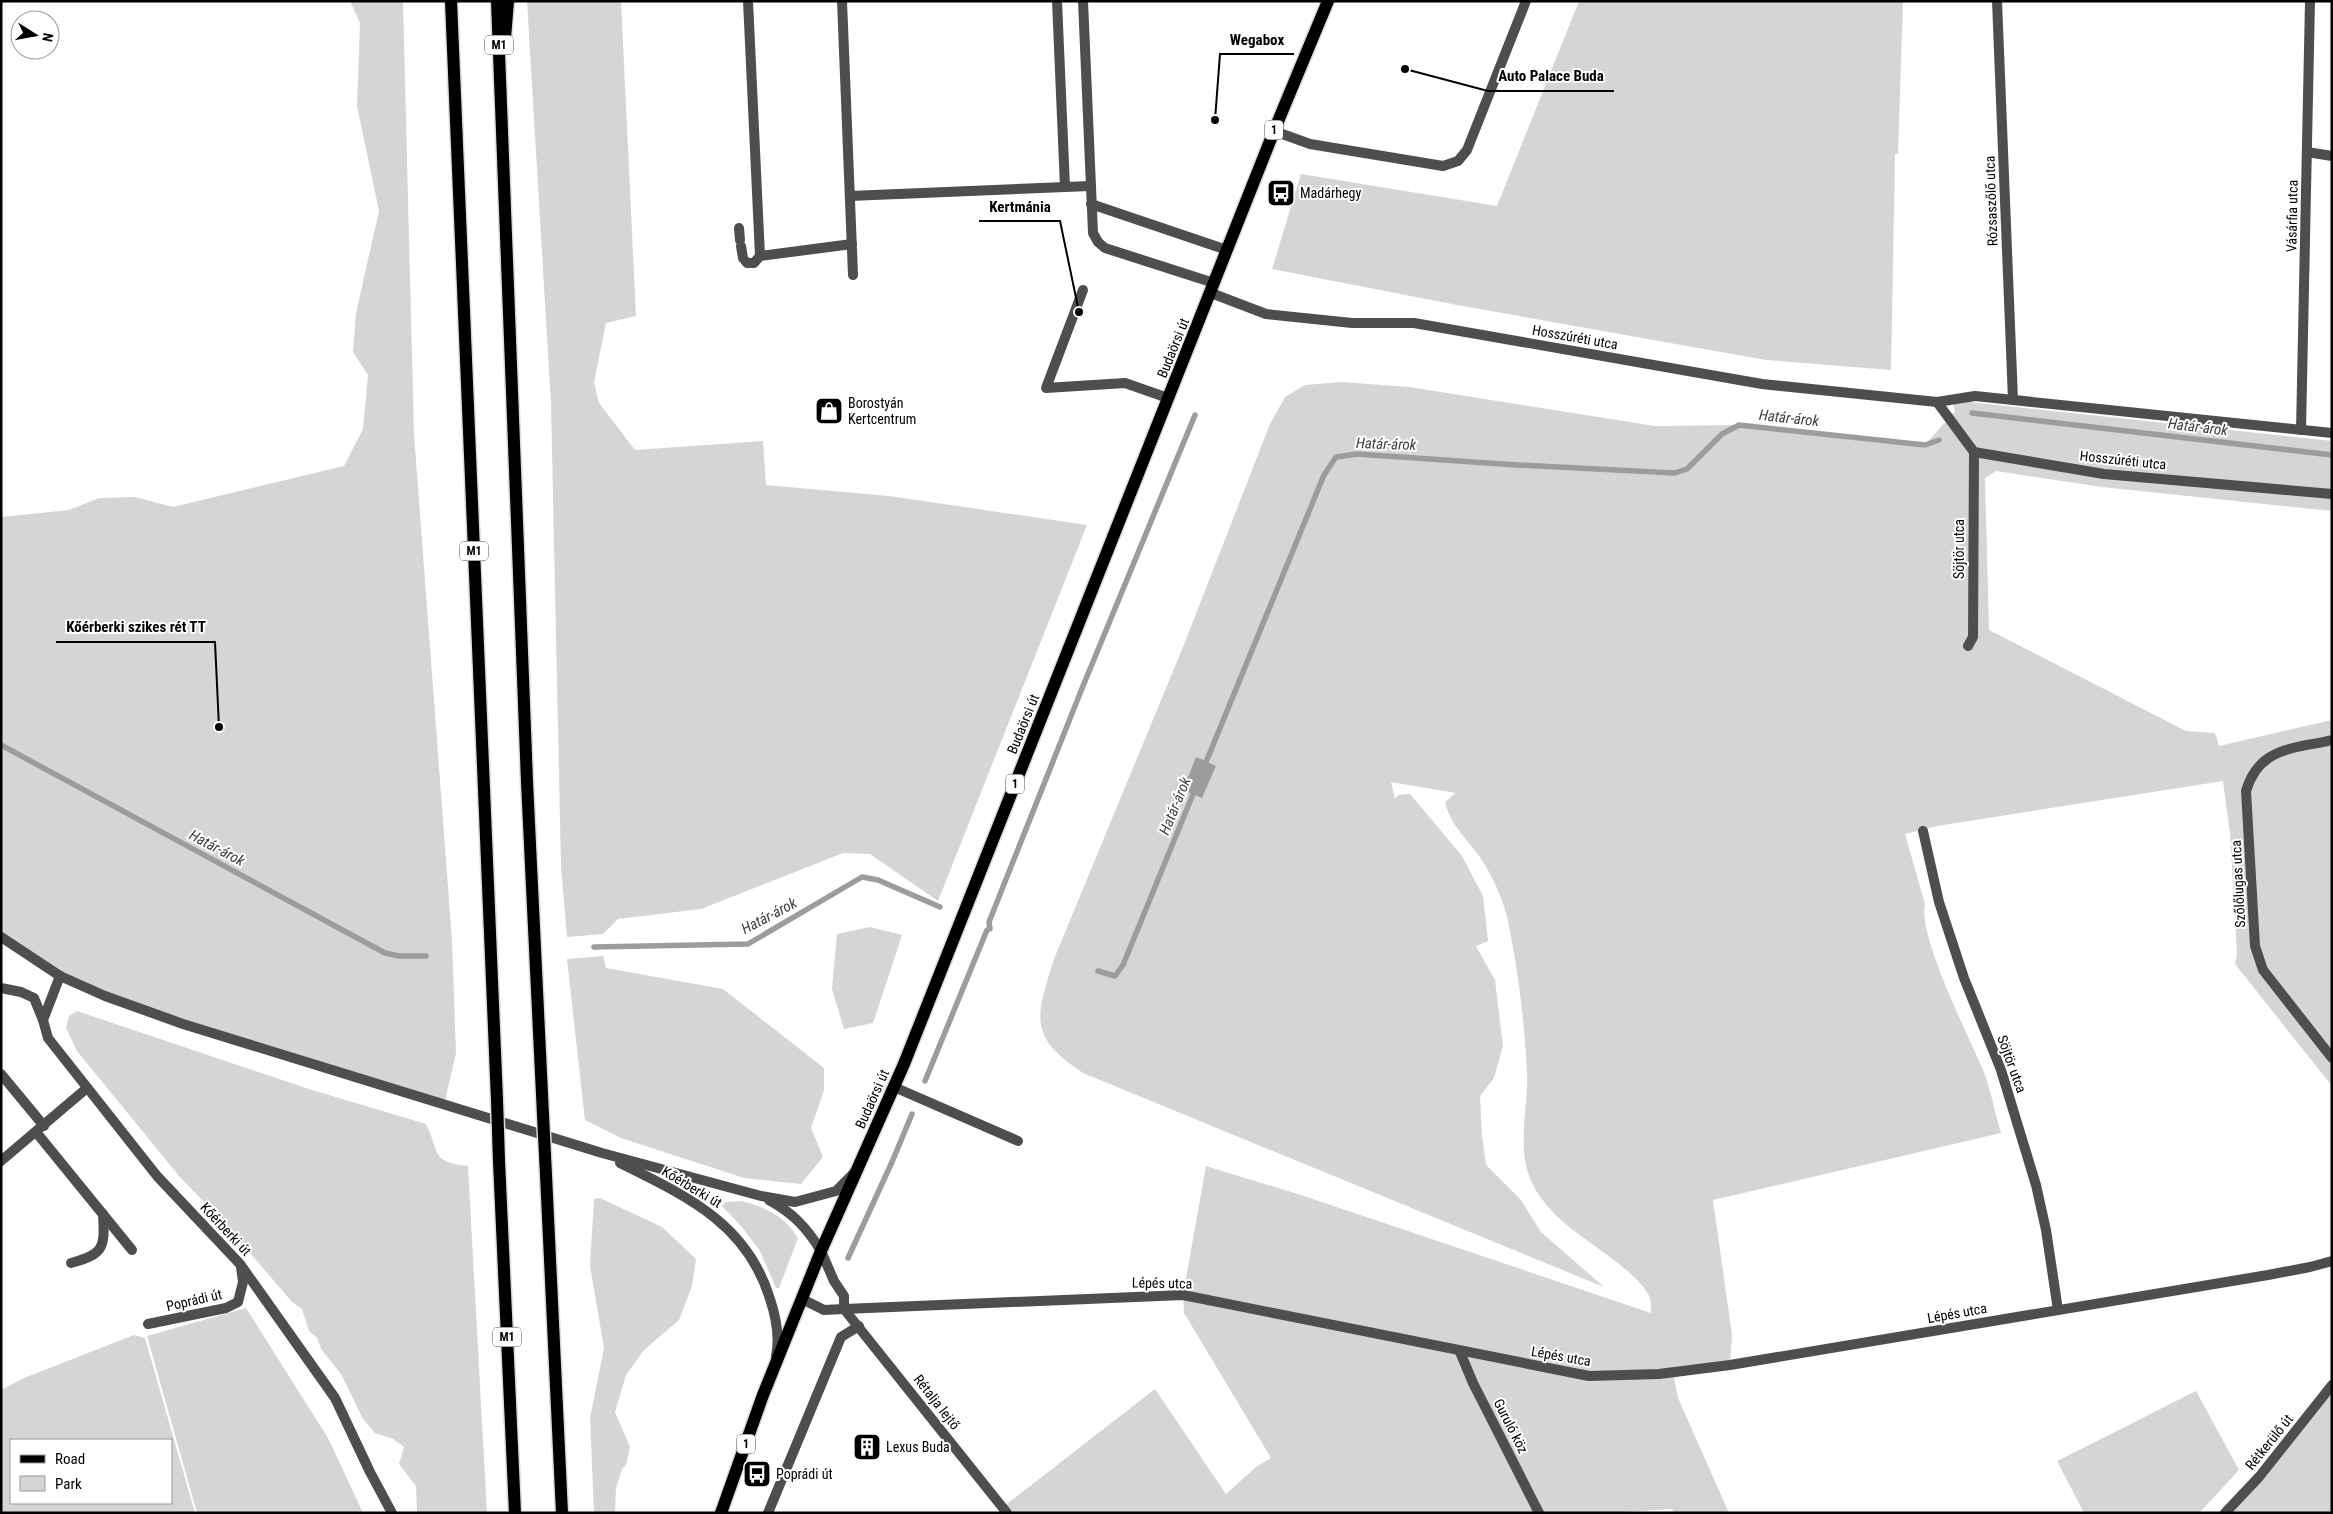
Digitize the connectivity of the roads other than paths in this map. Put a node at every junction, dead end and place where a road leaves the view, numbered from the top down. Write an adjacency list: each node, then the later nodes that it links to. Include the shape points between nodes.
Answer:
1 (451, 1): 66 (main road, M1, bridge)
2 (496, 1): 12 (main road, M1)
3 (508, 1): 12 (main road)
4 (748, 1): 23 (street)
5 (842, 1): 18 (street)
6 (1057, 1): 17 (street)
7 (1083, 1): 16 (street, Hosszúréti utca)
8 (1328, 1): 13 (main road, Budaörsi út / 1)
9 (1526, 1): 13 (street, via 1466,150 1458,161 1442,166 1342,150 1310,144)
10 (1997, 1): 28 (street, Rózsaszőlő utca)
11 (2310, 1): 14 (street, Vásárfia utca)
12 (501, 88): 67 (main road, M1, bridge, via 527,782)
13 (1274, 131): 22 (main road, Budaörsi út / 1)
14 (2307, 152): 15 (street); 30 (street, Vásárfia utca)
15 (2332, 156)
16 (1090, 186): 17 (street); 19 (street, Hosszúréti utca)
17 (1065, 187): 18 (street)
18 (850, 196): 21 (street)
19 (1091, 204): 22 (street); 25 (street, Hosszúréti utca, via 1093,233 1105,248)
20 (739, 228): 23 (street, via 743,258 747,263 754,263)
21 (852, 244): 23 (street); 24 (street)
22 (1227, 250): 25 (main road, Budaörsi út / 1)
23 (760, 256)
24 (853, 275)
25 (1212, 288): 27 (main road, Budaörsi út / 1); 29 (street, Hosszúréti utca, via 1239,304 1266,314 1352,323 1414,323 1738,380)
26 (1083, 290): 27 (street, via 1046,388 1125,383)
27 (1168, 398): 43 (main road, Budaörsi út / 1)
28 (2014, 400): 29 (street, Hosszúréti utca, via 1975,396); 30 (street, Hosszúréti utca)
29 (1936, 402): 32 (street)
30 (2301, 430): 31 (street, Hosszúréti utca)
31 (2332, 434)
32 (1974, 452): 33 (street, Hosszúréti utca, via 2104,474); 34 (street, Söjtör utca, via 1973,637)
33 (2332, 494)
34 (1968, 646)
35 (2332, 740): 41 (street, Szőlőlugas utca, via 2264,759 2256,767 2246,791 2254,946 2258,960)
36 (1923, 832): 59 (street, Söjtör utca, via 1939,902 1964,978 2001,1070 2036,1185)
37 (1, 937): 38 (street, Kőérberki út)
38 (60, 976): 40 (street); 47 (street, Kőérberki út, via 183,1024)
39 (1, 988): 40 (street, Kőérberki út, via 34,998)
40 (43, 1020): 44 (street, Kőérberki út, via 48,1038)
41 (2332, 1058)
42 (1, 1074): 45 (street)
43 (894, 1087): 46 (street); 49 (main road, Budaörsi út / 1)
44 (87, 1088): 45 (street); 56 (street, Kőérberki út, via 157,1176)
45 (40, 1129): 48 (street); 51 (street)
46 (1018, 1141)
47 (602, 1153): 50 (street, Kőérberki út); 63 (street, Kőérberki út, via 684,1195 715,1215 737,1237 768,1290 777,1321 777,1350)
48 (1, 1161)
49 (858, 1169): 50 (street, Kőérberki út, via 836,1192 817,1198 795,1202); 53 (main road, Budaörsi út / 1)
50 (760, 1196): 53 (street, Kőérberki út, via 798,1219)
51 (103, 1214): 52 (street); 55 (street, via 104,1236 99,1250 93,1257)
52 (132, 1250)
53 (821, 1251): 57 (main road, Budaörsi út / 1); 58 (street, Kőérberki út, via 844,1296)
54 (2332, 1260): 59 (street, Lépés utca, via 2276,1274)
55 (71, 1262)
56 (240, 1264): 60 (street, Poprádi út, via 243,1282 238,1302 226,1308); 65 (street, Kőérberki út, via 335,1398)
57 (802, 1299): 58 (street, Lépés utca, via 824,1310); 63 (main road, Budaörsi út / 1)
58 (844, 1309): 61 (street, Rétalja lejtő); 62 (street, Lépés utca, via 1183,1295)
59 (2058, 1310): 62 (street, Lépés utca, via 1658,1374 1589,1376)
60 (148, 1324)
61 (858, 1326): 69 (street, via 841,1337); 70 (street, Rétalja lejtő)
62 (1460, 1352): 71 (street, Guruló köz)
63 (771, 1375): 68 (main road, Budaörsi út / 1)
64 (2332, 1385): 72 (street, Rétkerülő út, via 2260,1477)
65 (392, 1513)
66 (515, 1513)
67 (562, 1513)
68 (722, 1513)
69 (768, 1513)
70 (1007, 1513)
71 (1539, 1513)
72 (2225, 1513)

